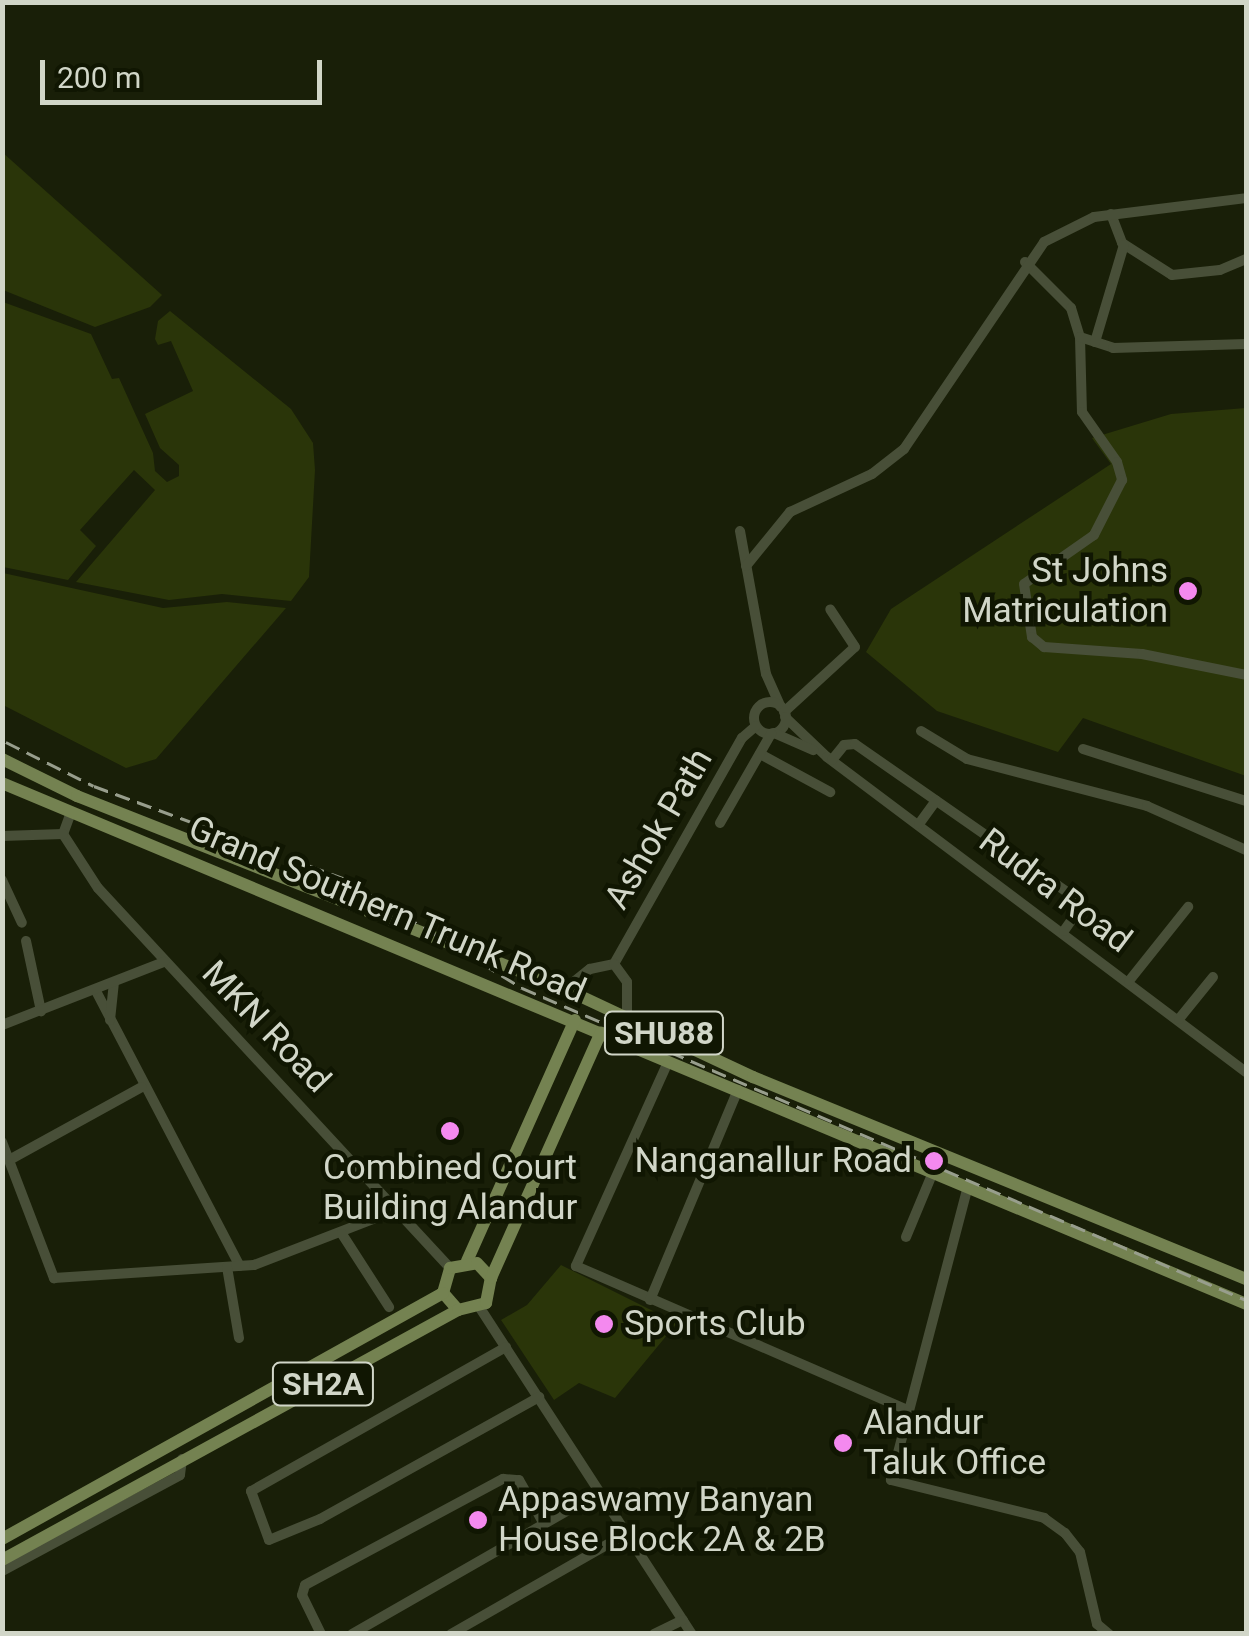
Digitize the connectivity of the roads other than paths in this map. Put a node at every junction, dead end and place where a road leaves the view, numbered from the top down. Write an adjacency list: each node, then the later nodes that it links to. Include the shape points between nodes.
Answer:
1 (1246, 198): 2 (street)
2 (1110, 214): 3 (street); 5 (street, via 1063,229)
3 (1124, 245): 4 (street, via 1172,274 1220,270); 7 (street)
4 (1246, 259)
5 (1025, 262): 6 (street, via 1071,308); 10 (street, via 904,449 872,474 796,508)
6 (1080, 337): 7 (street); 13 (street, via 1082,412 1120,467 1121,487 1094,535 1024,584 1025,618 1044,647 1142,654)
7 (1095, 342): 8 (street, via 1113,348)
8 (1246, 344)
9 (740, 531): 10 (street)
10 (746, 566): 12 (street)
11 (830, 609): 15 (street, via 855,647)
12 (766, 674): 14 (street); 15 (street)
13 (1246, 675)
14 (760, 705): 15 (street); 16 (street)
15 (783, 712): 18 (street); 21 (street, Rudra Road)
16 (756, 726): 18 (street, Rudra Road); 40 (street, Ashok Path, via 742,738)
17 (921, 731): 33 (street, via 967,760 1146,806)
18 (773, 734): 20 (street); 21 (street, Rudra Road)
19 (1083, 749): 26 (street)
20 (760, 754): 24 (street); 29 (street)
21 (830, 759): 27 (street, via 855,744); 30 (street, Rudra Road)
22 (2, 760): 25 (main road, Grand Southern Trunk Road / SHU88)
23 (2, 782): 28 (main road, Grand Southern Trunk Road / SHU88)
24 (830, 792)
25 (77, 796): 28 (main road); 44 (main road, Grand Southern Trunk Road / SHU88)
26 (1246, 801)
27 (936, 802): 30 (street); 37 (street, via 1077,899 1080,908)
28 (70, 816): 31 (street); 50 (main road, Grand Southern Trunk Road / SHU88, via 240,877)
29 (720, 823)
30 (920, 824): 37 (street, Rudra Road)
31 (63, 834): 32 (street); 39 (street, MKN Road, via 98,888)
32 (2, 836)
33 (1246, 850)
34 (2, 880): 36 (street)
35 (1188, 907): 42 (street)
36 (22, 922)
37 (1064, 931): 42 (street, Rudra Road)
38 (26, 941): 46 (street)
39 (164, 962): 43 (street); 61 (street, MKN Road)
40 (614, 964): 44 (street, via 590,969); 47 (street, via 627,982)
41 (1213, 977): 48 (street)
42 (1129, 981): 48 (street, Rudra Road)
43 (114, 983): 45 (street); 49 (street)
44 (565, 989): 47 (main road, Grand Southern Trunk Road / SHU88)
45 (96, 991): 46 (street); 49 (street)
46 (41, 1011): 51 (street)
47 (627, 1016): 69 (main road, Grand Southern Trunk Road / SHU88, via 753,1077)
48 (1179, 1019): 54 (street, Rudra Road)
49 (110, 1020): 55 (street)
50 (575, 1020): 52 (main road, Grand Southern Trunk Road / SHU88); 64 (main road)
51 (2, 1025)
52 (601, 1032): 53 (main road, Grand Southern Trunk Road / SHU88); 68 (main road)
53 (668, 1062): 56 (main road, Grand Southern Trunk Road / SHU88); 71 (street, via 576,1266)
54 (1246, 1072)
55 (142, 1087): 58 (street); 65 (street)
56 (738, 1090): 59 (main road, Grand Southern Trunk Road / SHU88); 71 (street)
57 (2, 1142): 58 (street)
58 (11, 1158): 66 (street, via 54,1278)
59 (933, 1172): 60 (main road, Grand Southern Trunk Road / SHU88); 63 (street)
60 (968, 1186): 72 (main road, Grand Southern Trunk Road / SHU88); 79 (street)
61 (400, 1209): 62 (street); 67 (street, MKN Road)
62 (342, 1234): 65 (street); 73 (street)
63 (906, 1237)
64 (467, 1261): 67 (main road); 68 (main road)
65 (240, 1266): 66 (street)
66 (227, 1267): 76 (street)
67 (450, 1268): 70 (main road)
68 (491, 1278): 74 (main road, via 490,1297)
69 (1246, 1279)
70 (443, 1293): 75 (main road); 80 (main road, SH2A)
71 (650, 1300): 79 (street)
72 (1246, 1304)
73 (389, 1307)
74 (480, 1308): 75 (main road, SH2A); 77 (street)
75 (458, 1310): 81 (main road, SH2A)
76 (239, 1338)
77 (506, 1347): 78 (street); 78 (street, via 251,1491 274,1543)
78 (539, 1397): 82 (street)
79 (906, 1410): 94 (street, via 890,1480 1044,1518 1066,1532 1080,1552 1097,1624)
80 (179, 1440): 81 (main road); 85 (main road, SH2A)
81 (185, 1457): 86 (main road, SH2A); 87 (street, via 180,1475)
82 (598, 1494): 83 (street); 84 (street)
83 (544, 1524): 89 (street, via 519,1480 504,1479 305,1585 302,1595); 90 (street)
84 (624, 1535): 88 (street); 91 (street)
85 (2, 1539)
86 (2, 1560)
87 (2, 1570)
88 (683, 1620): 92 (street); 93 (street)
89 (321, 1634)
90 (352, 1634)
91 (451, 1634)
92 (654, 1634)
93 (692, 1634)
94 (1109, 1634)

